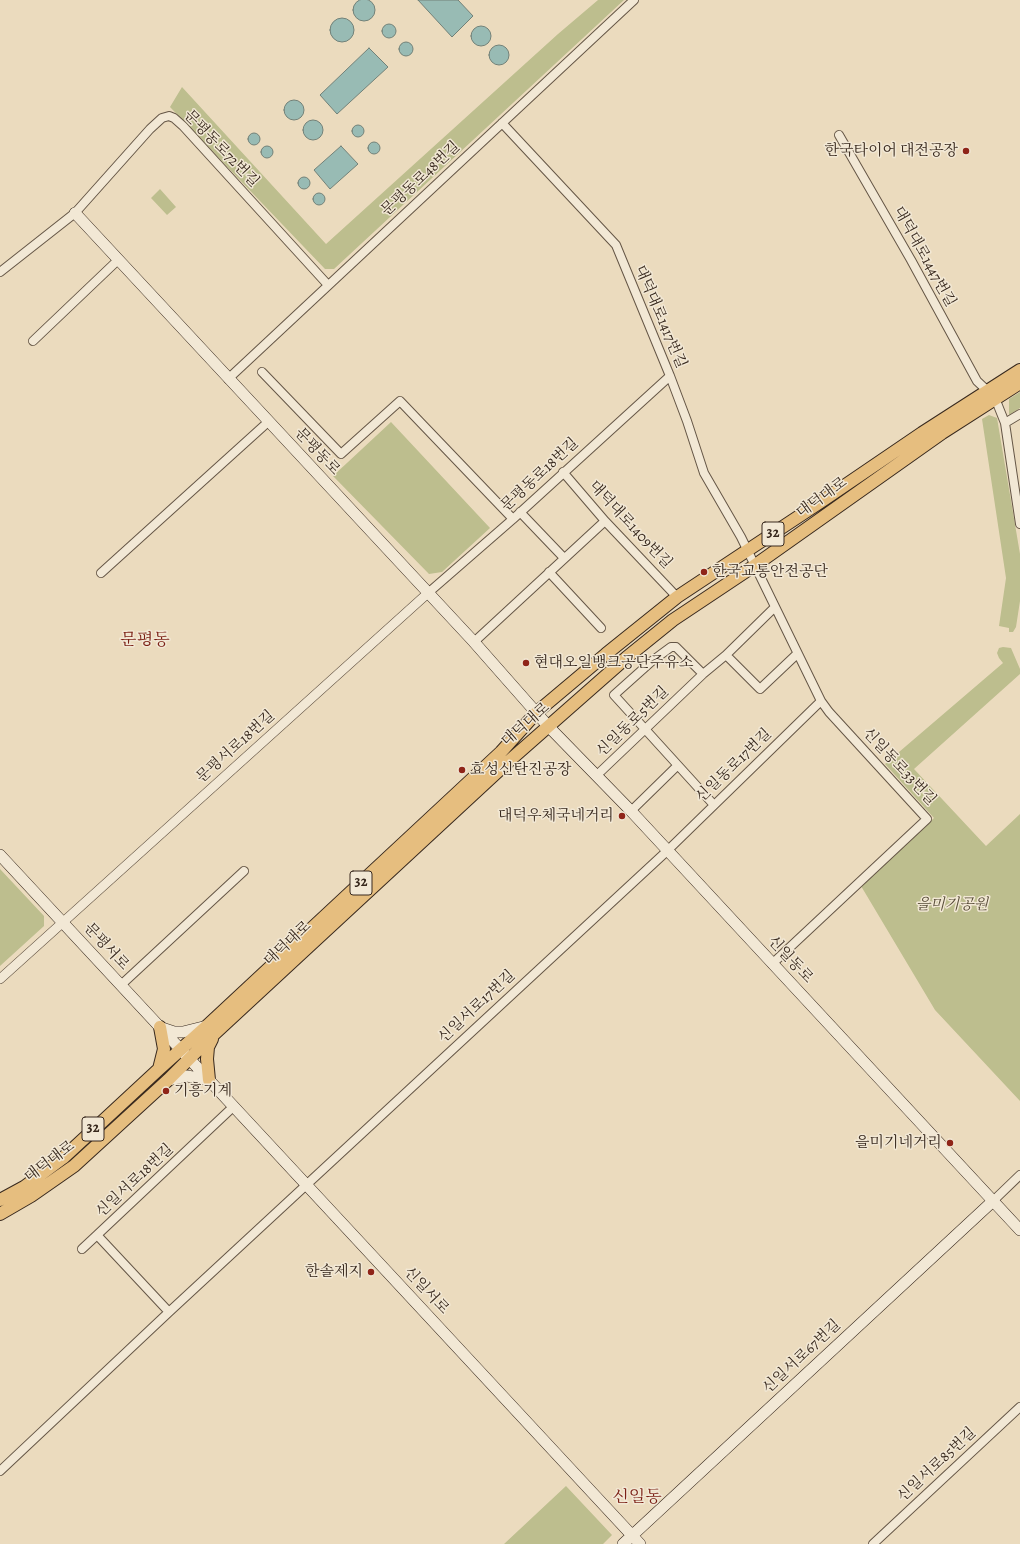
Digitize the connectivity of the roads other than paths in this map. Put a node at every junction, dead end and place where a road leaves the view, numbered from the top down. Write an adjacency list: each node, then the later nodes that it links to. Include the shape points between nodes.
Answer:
1 (634, 0): 2 (street, 문평동로48번길)
2 (502, 123): 7 (street, 문평동로48번길); 11 (street, 대덕대로1417번길, via 616,246)
3 (839, 135): 14 (street, 대덕대로1447번길, via 977,381)
4 (75, 213): 5 (main road, 문평동로); 6 (street); 7 (street, 문평동로72번길, via 150,129 162,118 169,116 183,126)
5 (118, 260): 8 (street); 12 (main road, 문평동로)
6 (0, 272)
7 (328, 284): 12 (street, 문평동로48번길)
8 (33, 341)
9 (1020, 370): 14 (main road, 대덕대로 / 32)
10 (262, 372): 20 (street, via 341,454 400,402)
11 (670, 376): 18 (street, 문평동로18번길); 23 (street, 대덕대로1417번길, via 704,473 741,537)
12 (228, 379): 16 (main road, 문평동로)
13 (1020, 383): 14 (main road, 대덕대로 / 32)
14 (991, 394): 17 (street); 23 (main road, 대덕대로 / 32, via 922,433); 25 (main road, 대덕대로 / 32)
15 (1020, 414): 17 (street)
16 (268, 422): 27 (street); 28 (main road, 문평동로)
17 (1005, 423): 22 (street)
18 (563, 472): 19 (street, 문평동로18번길); 21 (street, 대덕대로1409번길)
19 (520, 512): 20 (street, 문평동로18번길); 24 (street)
20 (513, 519): 28 (street, 문평동로18번길)
21 (605, 521): 24 (street); 29 (street, 대덕대로1409번길)
22 (1020, 524)
23 (746, 551): 25 (street, 신일동로33번길); 29 (main road, 대덕대로 / 32)
24 (564, 558): 26 (street)
25 (754, 566): 30 (street, 신일동로33번길); 38 (main road, 대덕대로 / 32, via 673,620)
26 (549, 572): 31 (street); 32 (street)
27 (101, 573)
28 (428, 593): 32 (main road, 문평동로); 47 (street, 문평서로18번길)
29 (677, 597): 37 (main road, 대덕대로 / 32)
30 (775, 607): 33 (street, 신일동로33번길); 34 (street, 신일동로5번길)
31 (601, 628)
32 (474, 642): 37 (main road, 문평동로)
33 (797, 654): 34 (street, via 760,689); 36 (street, 신일동로33번길)
34 (726, 655): 35 (street, 신일동로5번길)
35 (703, 674): 39 (street, 신일동로5번길); 39 (street, via 676,647 671,647 614,695)
36 (821, 701): 42 (street, 신일동로17번길); 48 (street, 신일동로33번길, via 927,818)
37 (537, 712): 38 (main road, 신일동로); 52 (main road, 대덕대로 / 32, via 501,752)
38 (548, 726): 41 (main road, 신일동로); 52 (main road, 대덕대로 / 32)
39 (645, 730): 40 (street); 41 (street, 신일동로5번길)
40 (677, 766): 42 (street); 43 (street)
41 (597, 775): 43 (main road, 신일동로)
42 (714, 805): 44 (street, 신일동로17번길)
43 (631, 811): 44 (main road, 신일동로)
44 (667, 851): 48 (main road, 신일동로); 60 (street, 신일서로17번길)
45 (0, 855): 47 (main road, 문평서로)
46 (244, 871): 50 (street)
47 (63, 923): 49 (street, 문평서로18번길); 50 (main road, 문평서로)
48 (772, 964): 62 (main road, 신일동로)
49 (0, 979)
50 (120, 985): 51 (main road, 문평서로)
51 (160, 1027): 52 (main road, via 174,1032); 53 (main road, 문평서로); 55 (main road, via 164,1049)
52 (211, 1030): 53 (main road, 대덕대로 / 32); 54 (main road, 대덕대로 / 32); 57 (main road, via 206,1059)
53 (180, 1050): 54 (main road, 문평서로); 55 (main road, 대덕대로 / 32)
54 (189, 1059): 56 (main road, 대덕대로 / 32); 57 (main road, 신일서로)
55 (158, 1069): 61 (main road, 대덕대로 / 32, via 63,1158 24,1187)
56 (168, 1080): 57 (main road, via 187,1076); 63 (main road, 대덕대로 / 32, via 74,1166)
57 (209, 1080): 58 (main road, 신일서로)
58 (233, 1107): 60 (main road, 신일서로); 65 (street, 신일서로18번길)
59 (1020, 1175): 62 (street)
60 (307, 1184): 67 (street); 70 (main road, 신일서로)
61 (0, 1200)
62 (993, 1200): 64 (main road, 신일동로); 70 (main road, 신일서로67번길)
63 (0, 1214)
64 (1020, 1230)
65 (97, 1235): 66 (street); 67 (street, 신일서로18번길)
66 (82, 1249)
67 (169, 1312): 69 (street)
68 (1020, 1407): 73 (street, 신일서로85번길)
69 (0, 1471)
70 (632, 1536): 71 (main road, 신일서로67번길); 72 (main road, 신일서로)
71 (623, 1544)
72 (640, 1544)
73 (873, 1544)

